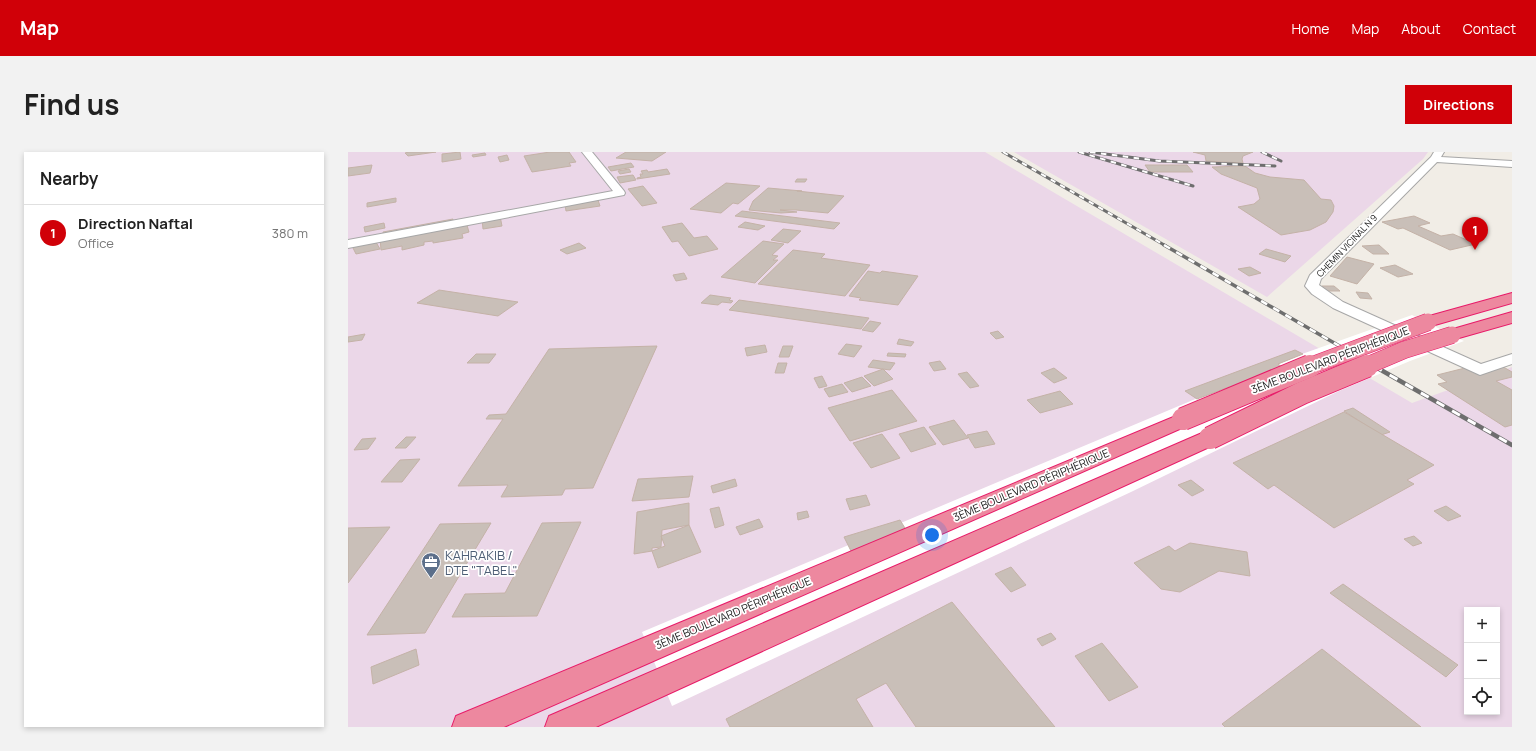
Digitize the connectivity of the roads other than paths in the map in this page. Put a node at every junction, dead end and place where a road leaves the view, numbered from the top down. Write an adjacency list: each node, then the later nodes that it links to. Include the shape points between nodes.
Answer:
1 (587, 152): 4 (street, via 620,193)
2 (1437, 155): 3 (street); 7 (street, CHEMIN VICINAL N 9, via 1315,278 1312,286 1338,305 1480,370)
3 (1512, 164)
4 (348, 244)
5 (1512, 298): 8 (highway, 3ÈME BOULEVARD PÉRIPHÉRIQUE, bridge, via 1376,340 1274,381)
6 (1512, 317): 9 (highway, bridge, via 1404,350 1309,390 1210,438)
7 (1512, 358)
8 (468, 727)
9 (561, 727)

